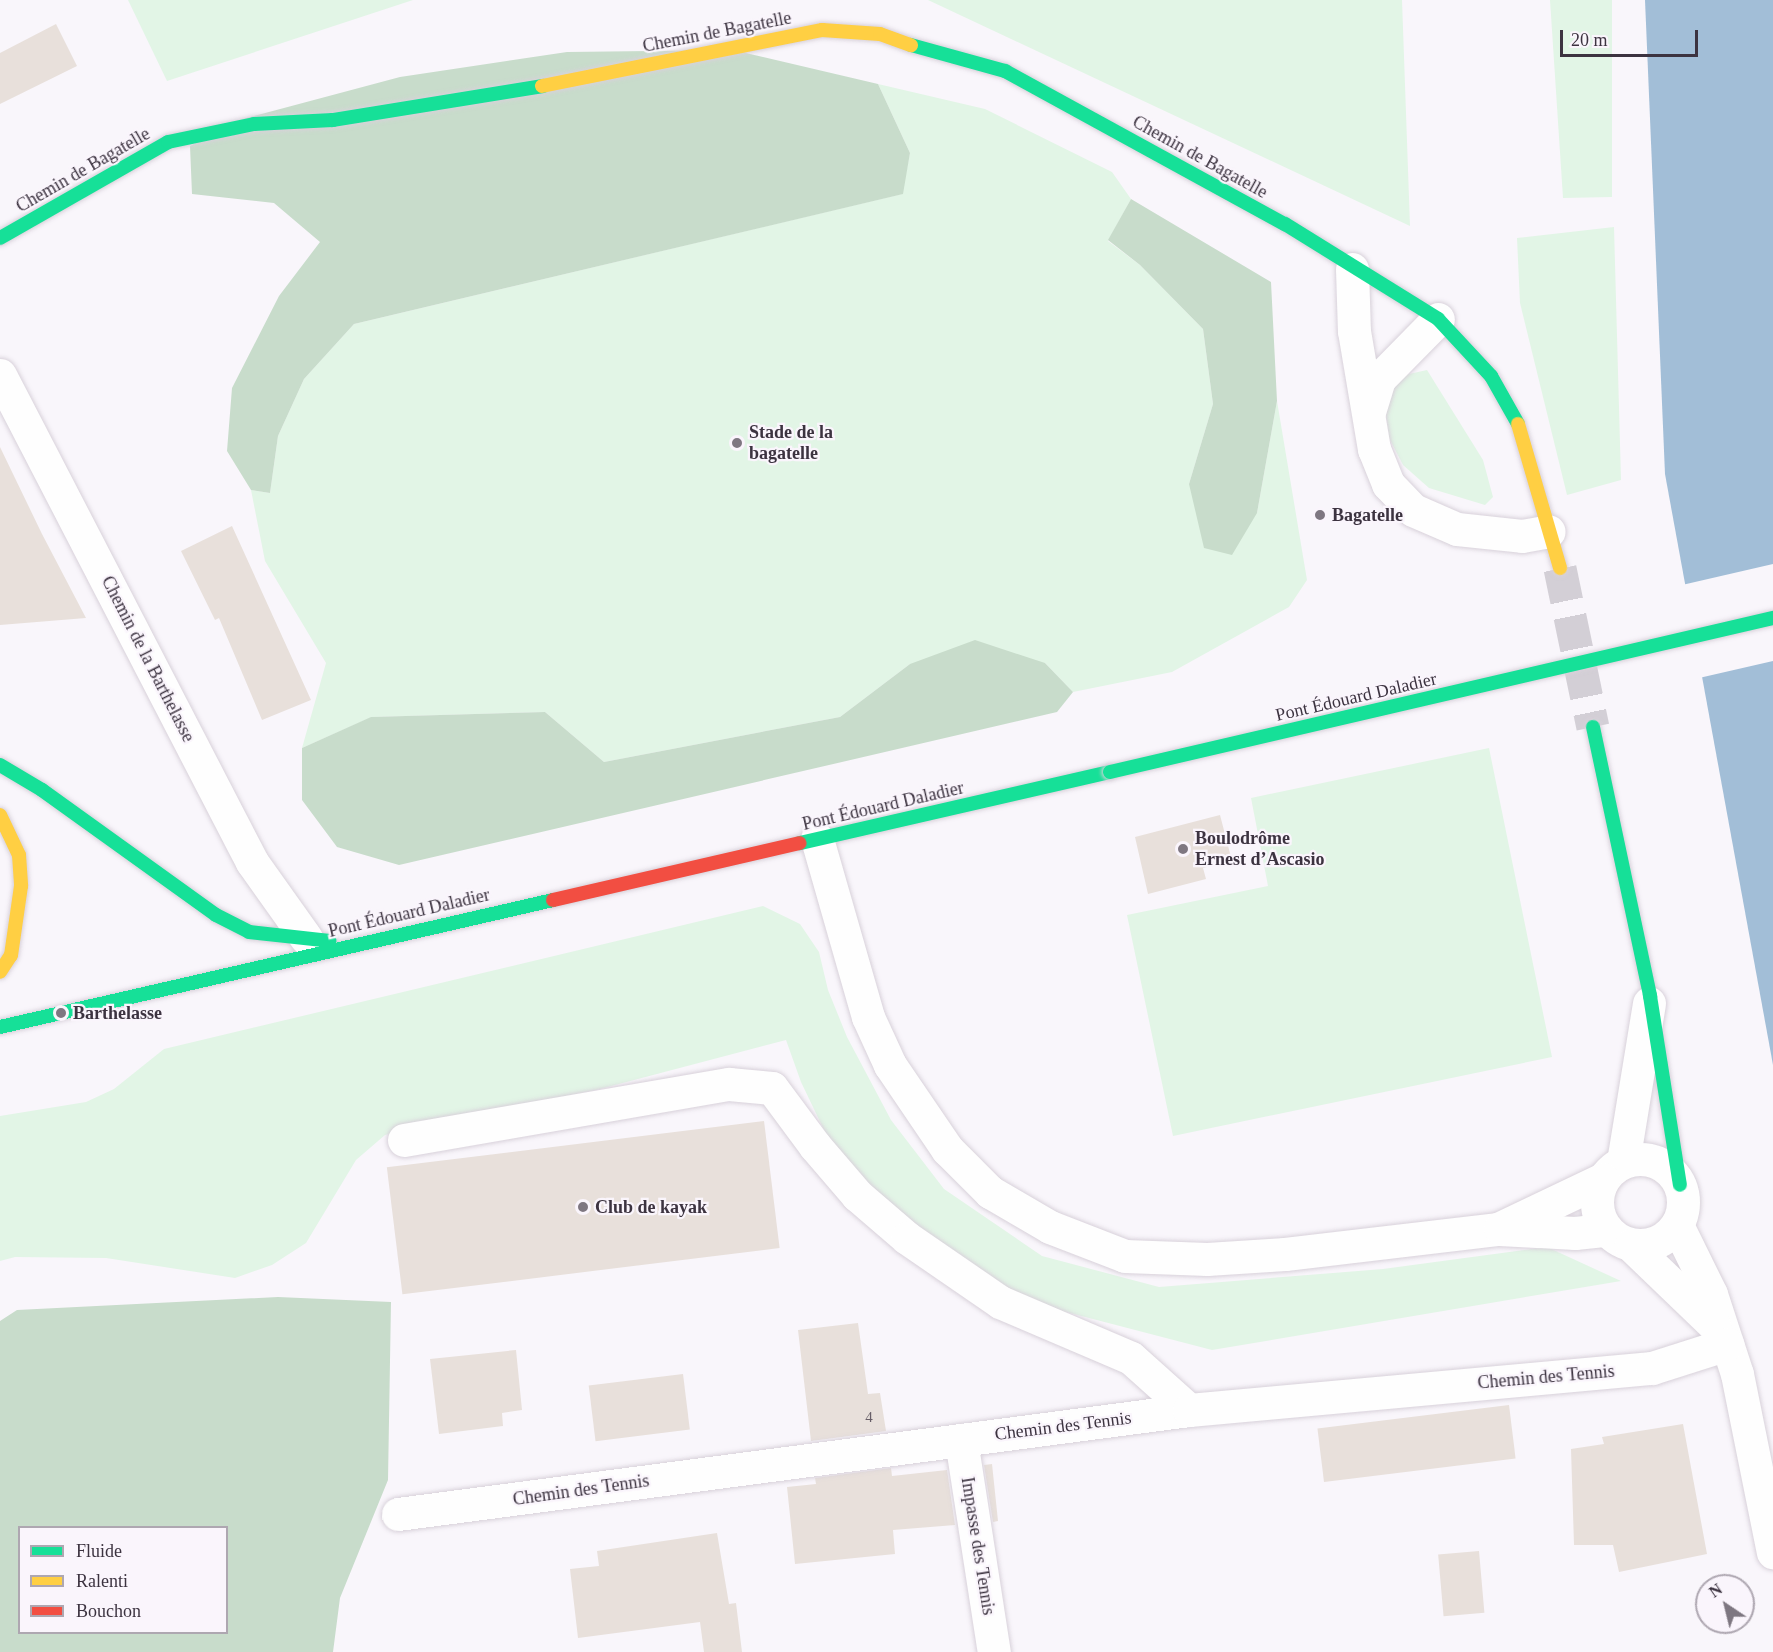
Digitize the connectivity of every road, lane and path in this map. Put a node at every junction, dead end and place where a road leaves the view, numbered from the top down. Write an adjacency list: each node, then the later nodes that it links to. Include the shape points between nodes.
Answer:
1 (0, 238): 2 (main road, Chemin de Bagatelle, via 168,142 254,124 333,120 529,89 822,30 880,34 941,56 1005,71 1285,224)
2 (1352, 269): 3 (main road, Chemin de Bagatelle); 5 (street, via 1354,331)
3 (1438, 319): 5 (street, via 1379,379); 6 (main road, Chemin de Bagatelle, via 1468,346 1491,376 1522,433)
4 (0, 375): 13 (street, Chemin de la Barthelasse, via 252,862)
5 (1369, 412): 6 (street, via 1374,449 1388,484 1413,510 1457,529 1522,536)
6 (1549, 531): 7 (main road, Chemin de Bagatelle)
7 (1560, 568)
8 (1773, 618): 12 (main road, Pont Édouard Daladier, bridge)
9 (1593, 727): 16 (main road)
10 (0, 765): 13 (main road, via 42,790 216,915 249,932)
11 (0, 815): 15 (main road, via 19,855 21,886 11,955)
12 (817, 839): 14 (main road, Pont Édouard Daladier); 22 (street, via 868,1017 890,1065 947,1149 990,1192 1050,1227 1125,1256 1207,1259)
13 (306, 938): 14 (main road)
14 (351, 945): 17 (main road, Pont Édouard Daladier)
15 (0, 972)
16 (1650, 996): 19 (street); 20 (main road)
17 (0, 1027)
18 (405, 1140): 25 (street, via 729,1084 772,1088 814,1146 857,1195 908,1238 1000,1302 1131,1358)
19 (1613, 1171): 20 (street, via 1650,1160 1662,1165); 22 (street); 23 (street, via 1596,1206)
20 (1680, 1185): 21 (street, via 1684,1199)
21 (1677, 1225): 23 (street, via 1657,1242); 24 (street, via 1711,1294)
22 (1499, 1229): 23 (street)
23 (1619, 1238): 24 (street, via 1707,1314)
24 (1727, 1344): 25 (street, Chemin des Tennis, via 1652,1368); 28 (street, via 1737,1374)
25 (1189, 1410): 26 (street, Chemin des Tennis)
26 (961, 1440): 27 (street, Chemin des Tennis); 29 (street, Impasse des Tennis)
27 (398, 1514)
28 (1773, 1552)
29 (994, 1652)

